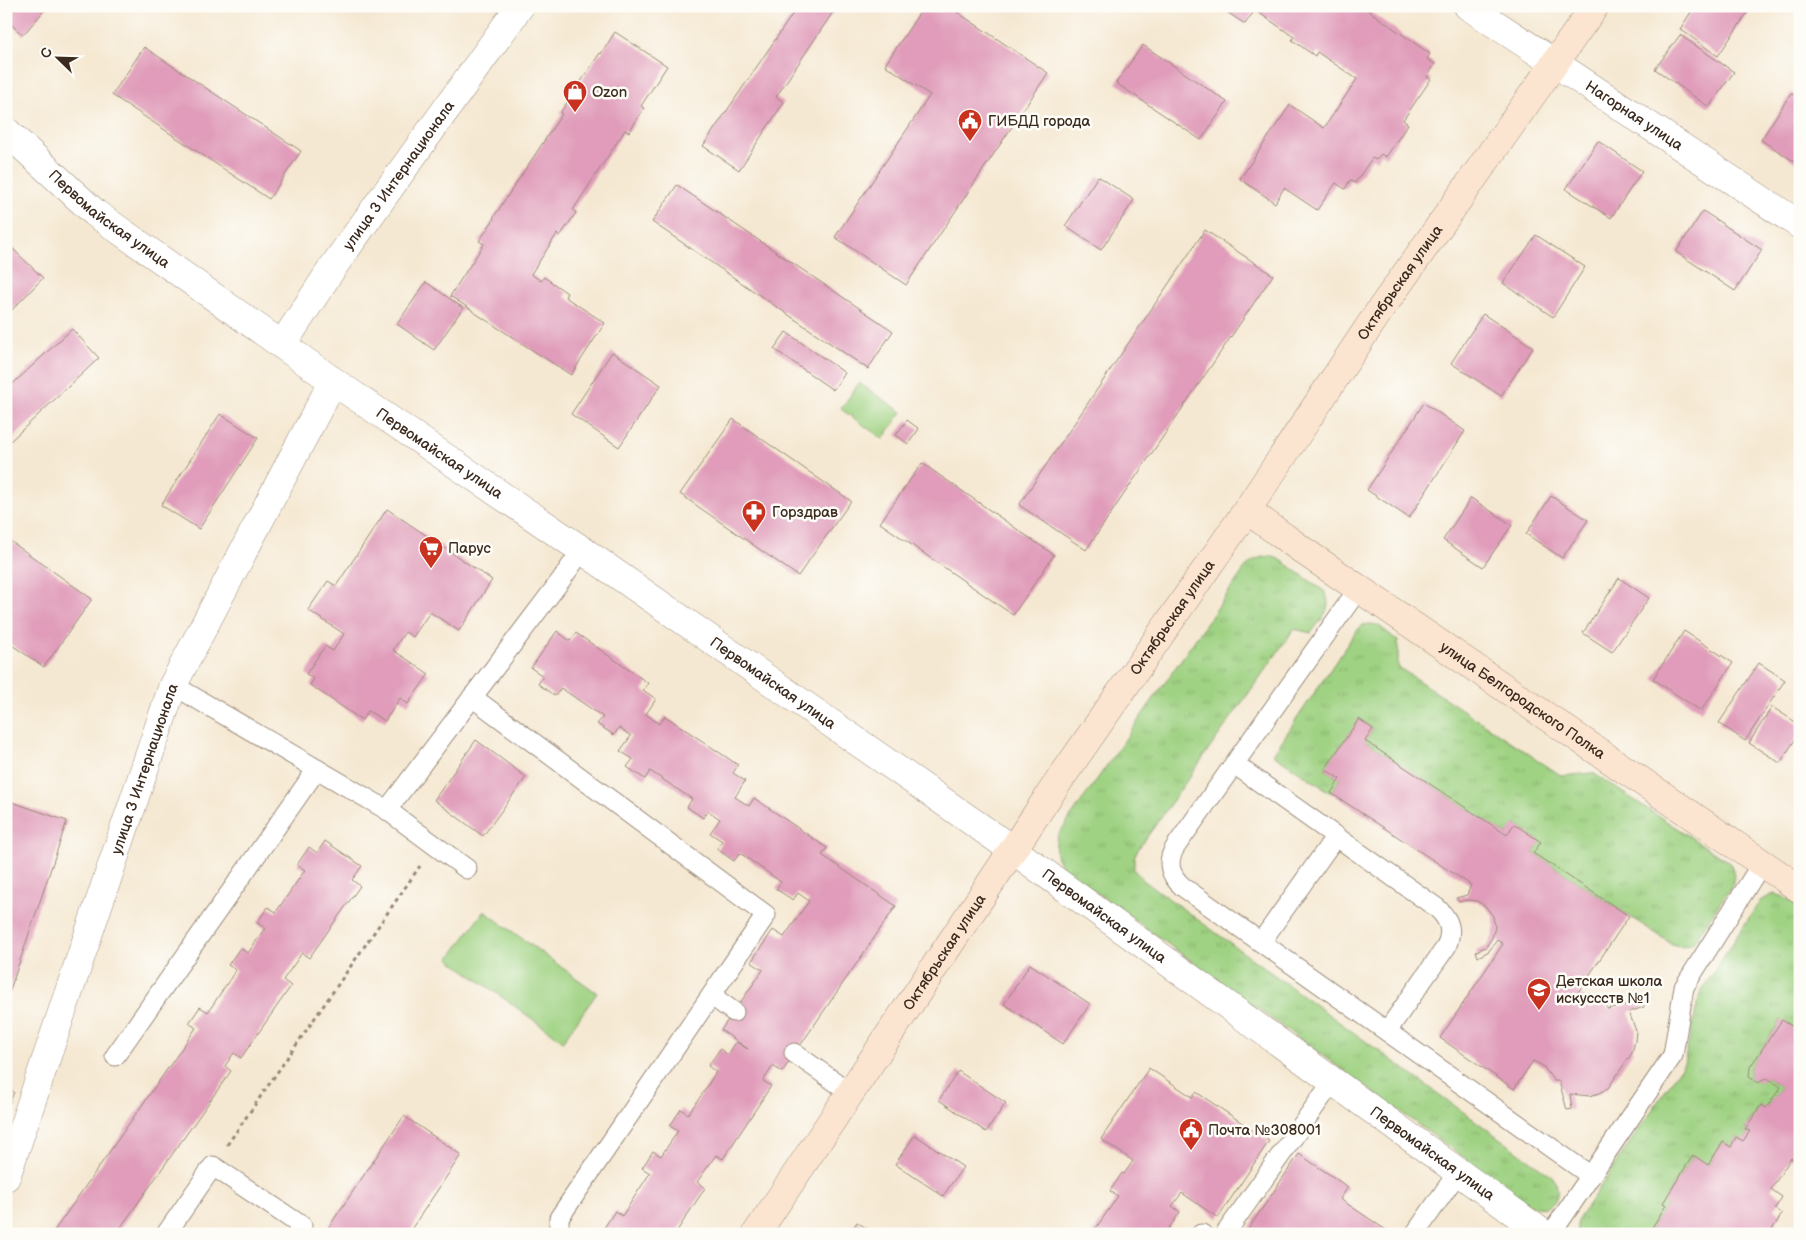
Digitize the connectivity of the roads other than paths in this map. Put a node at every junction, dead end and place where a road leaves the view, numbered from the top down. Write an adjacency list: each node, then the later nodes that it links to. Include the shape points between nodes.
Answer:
1 (520, 6): 7 (street, улица 3 Интернационала, via 333,267)
2 (1468, 6): 4 (street, Нагорная улица)
3 (1595, 6): 4 (street, Октябрьская улица)
4 (1554, 64): 6 (street, Нагорная улица); 9 (street, Октябрьская улица, via 1378,313)
5 (6, 131): 7 (street, Первомайская улица, via 95,213)
6 (1800, 225)
7 (282, 345): 8 (street, Первомайская улица)
8 (333, 381): 10 (street, Первомайская улица); 12 (street, улица 3 Интернационала)
9 (1247, 510): 11 (street, улица Белгородского Полка); 18 (street, Октябрьская улица)
10 (582, 550): 13 (lane); 18 (street, Первомайская улица)
11 (1359, 588): 14 (lane); 19 (street, улица Белгородского Полка)
12 (173, 685): 15 (lane); 32 (street, улица 3 Интернационала)
13 (472, 697): 16 (lane); 23 (lane, via 766,914)
14 (1234, 764): 17 (lane); 22 (lane, via 1176,846 1170,864 1176,881)
15 (317, 769): 16 (lane); 27 (lane)
16 (387, 810): 20 (lane)
17 (1336, 836): 22 (lane); 25 (lane, via 1438,908 1450,926 1446,947)
18 (1013, 850): 28 (street, Первомайская улица); 29 (street, Октябрьская улица)
19 (1762, 863): 21 (street, улица Белгородского Полка); 31 (lane, via 1684,988 1673,1055)
20 (467, 869)
21 (1800, 889)
22 (1261, 942): 25 (lane)
23 (712, 996): 24 (lane); 35 (lane, via 559,1218)
24 (734, 1012)
25 (1387, 1031): 31 (lane)
26 (794, 1053): 29 (lane)
27 (115, 1056)
28 (1333, 1081): 30 (street, Первомайская улица); 37 (lane)
29 (851, 1093): 36 (street, Октябрьская улица)
30 (1458, 1172): 38 (lane); 39 (street, Первомайская улица)
31 (1591, 1176): 40 (lane)
32 (6, 1177)
33 (166, 1234): 34 (lane, via 213,1166 302,1226)
34 (297, 1234)
35 (559, 1234)
36 (756, 1234)
37 (1225, 1234)
38 (1415, 1234)
39 (1544, 1234)
40 (1551, 1234)

